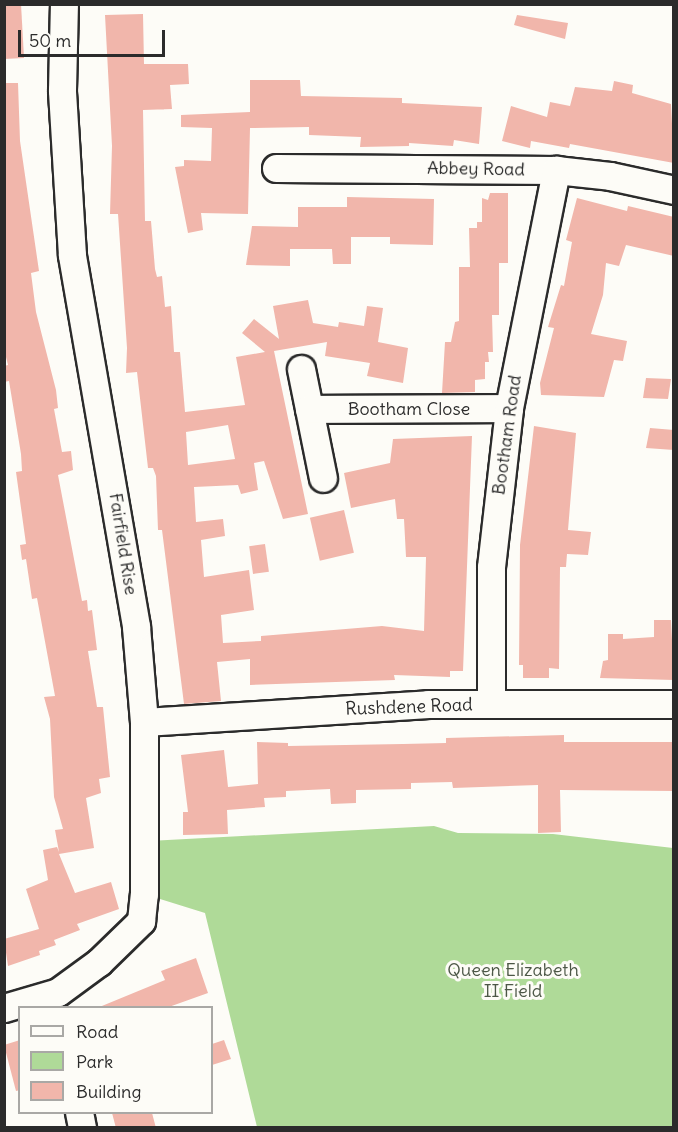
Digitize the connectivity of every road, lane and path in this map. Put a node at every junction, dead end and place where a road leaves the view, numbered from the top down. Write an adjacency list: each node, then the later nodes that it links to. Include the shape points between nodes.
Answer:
1 (64, 4): 11 (street, Fairfield Rise, via 62,90 72,255 123,537)
2 (276, 168): 3 (street, Abbey Road)
3 (556, 170): 4 (street, Abbey Road, via 610,176); 6 (street, Bootham Road)
4 (674, 190)
5 (301, 369): 7 (street)
6 (508, 408): 7 (street, Bootham Close); 9 (street, Bootham Road, via 491,567)
7 (309, 409): 8 (street)
8 (323, 478)
9 (491, 704): 10 (street, Rushdene Road); 11 (street, Rushdene Road, via 428,704)
10 (674, 705)
11 (144, 722): 12 (street, Fairfield Rise, via 141,921 128,938)
12 (59, 1000): 13 (street, Fairfield Rise)
13 (4, 1008)

